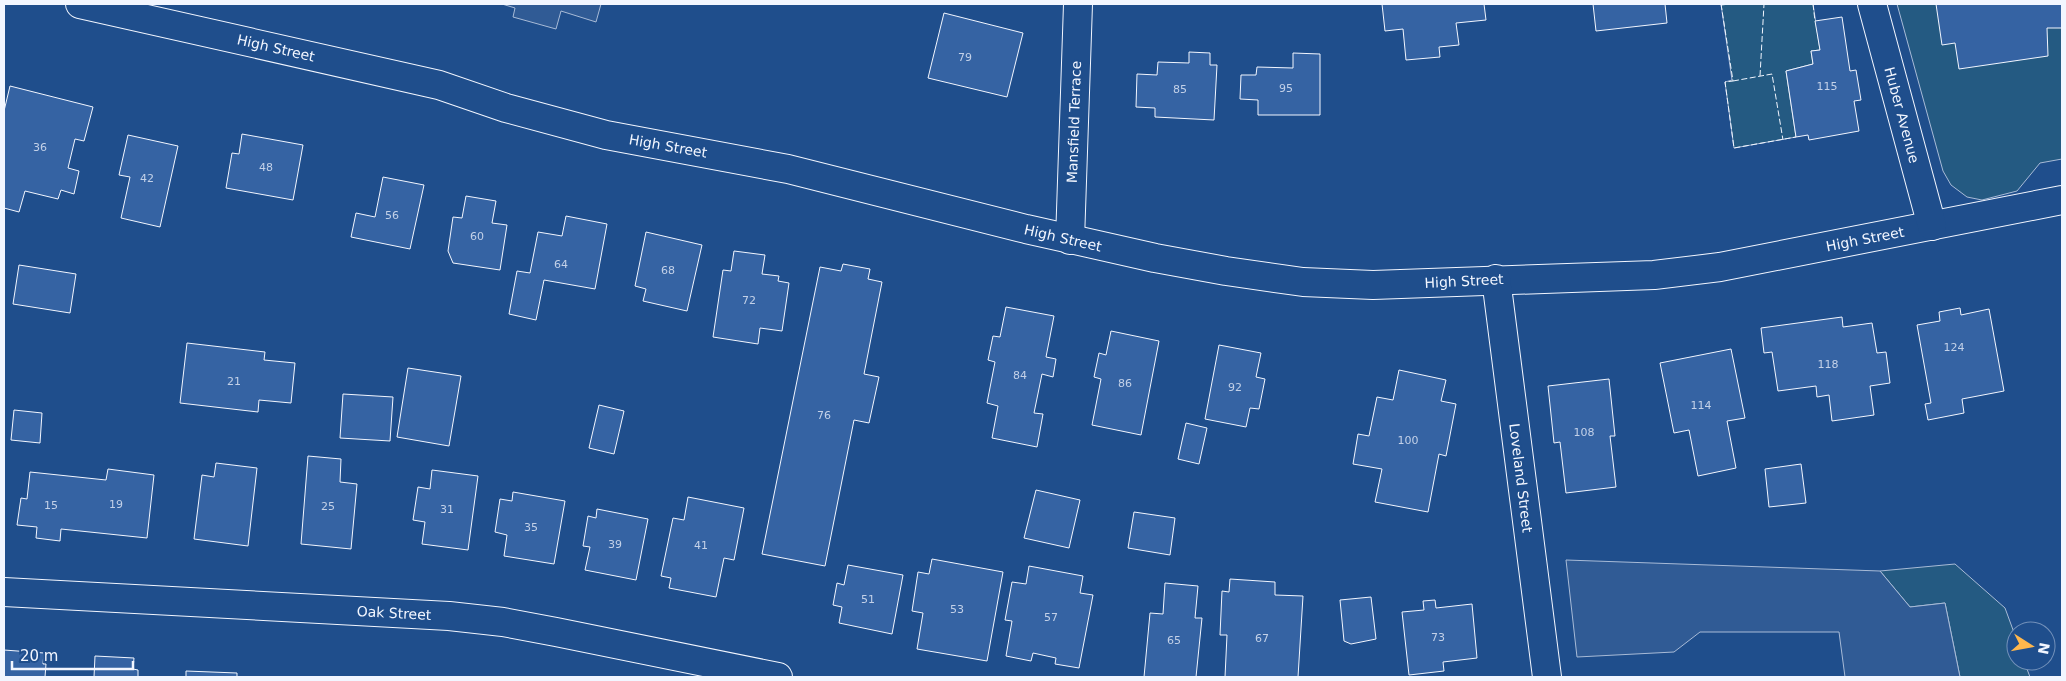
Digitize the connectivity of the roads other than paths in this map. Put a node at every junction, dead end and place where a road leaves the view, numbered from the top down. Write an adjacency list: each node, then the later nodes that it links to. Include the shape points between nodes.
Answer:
1 (80, 4): 6 (street, High Street, via 439,85 506,108 606,135 788,169)
2 (1078, 4): 6 (street, Mansfield Terrace)
3 (1872, 4): 5 (street, Huber Avenue)
4 (2062, 200): 5 (street, High Street)
5 (1932, 226): 7 (street, High Street, via 1720,267 1654,275)
6 (1070, 240): 7 (street, High Street, via 1226,271 1303,282 1374,285)
7 (1496, 279): 10 (street, Loveland Street)
8 (4, 592): 9 (street, Oak Street, via 476,619)
9 (778, 677)
10 (1547, 677)

